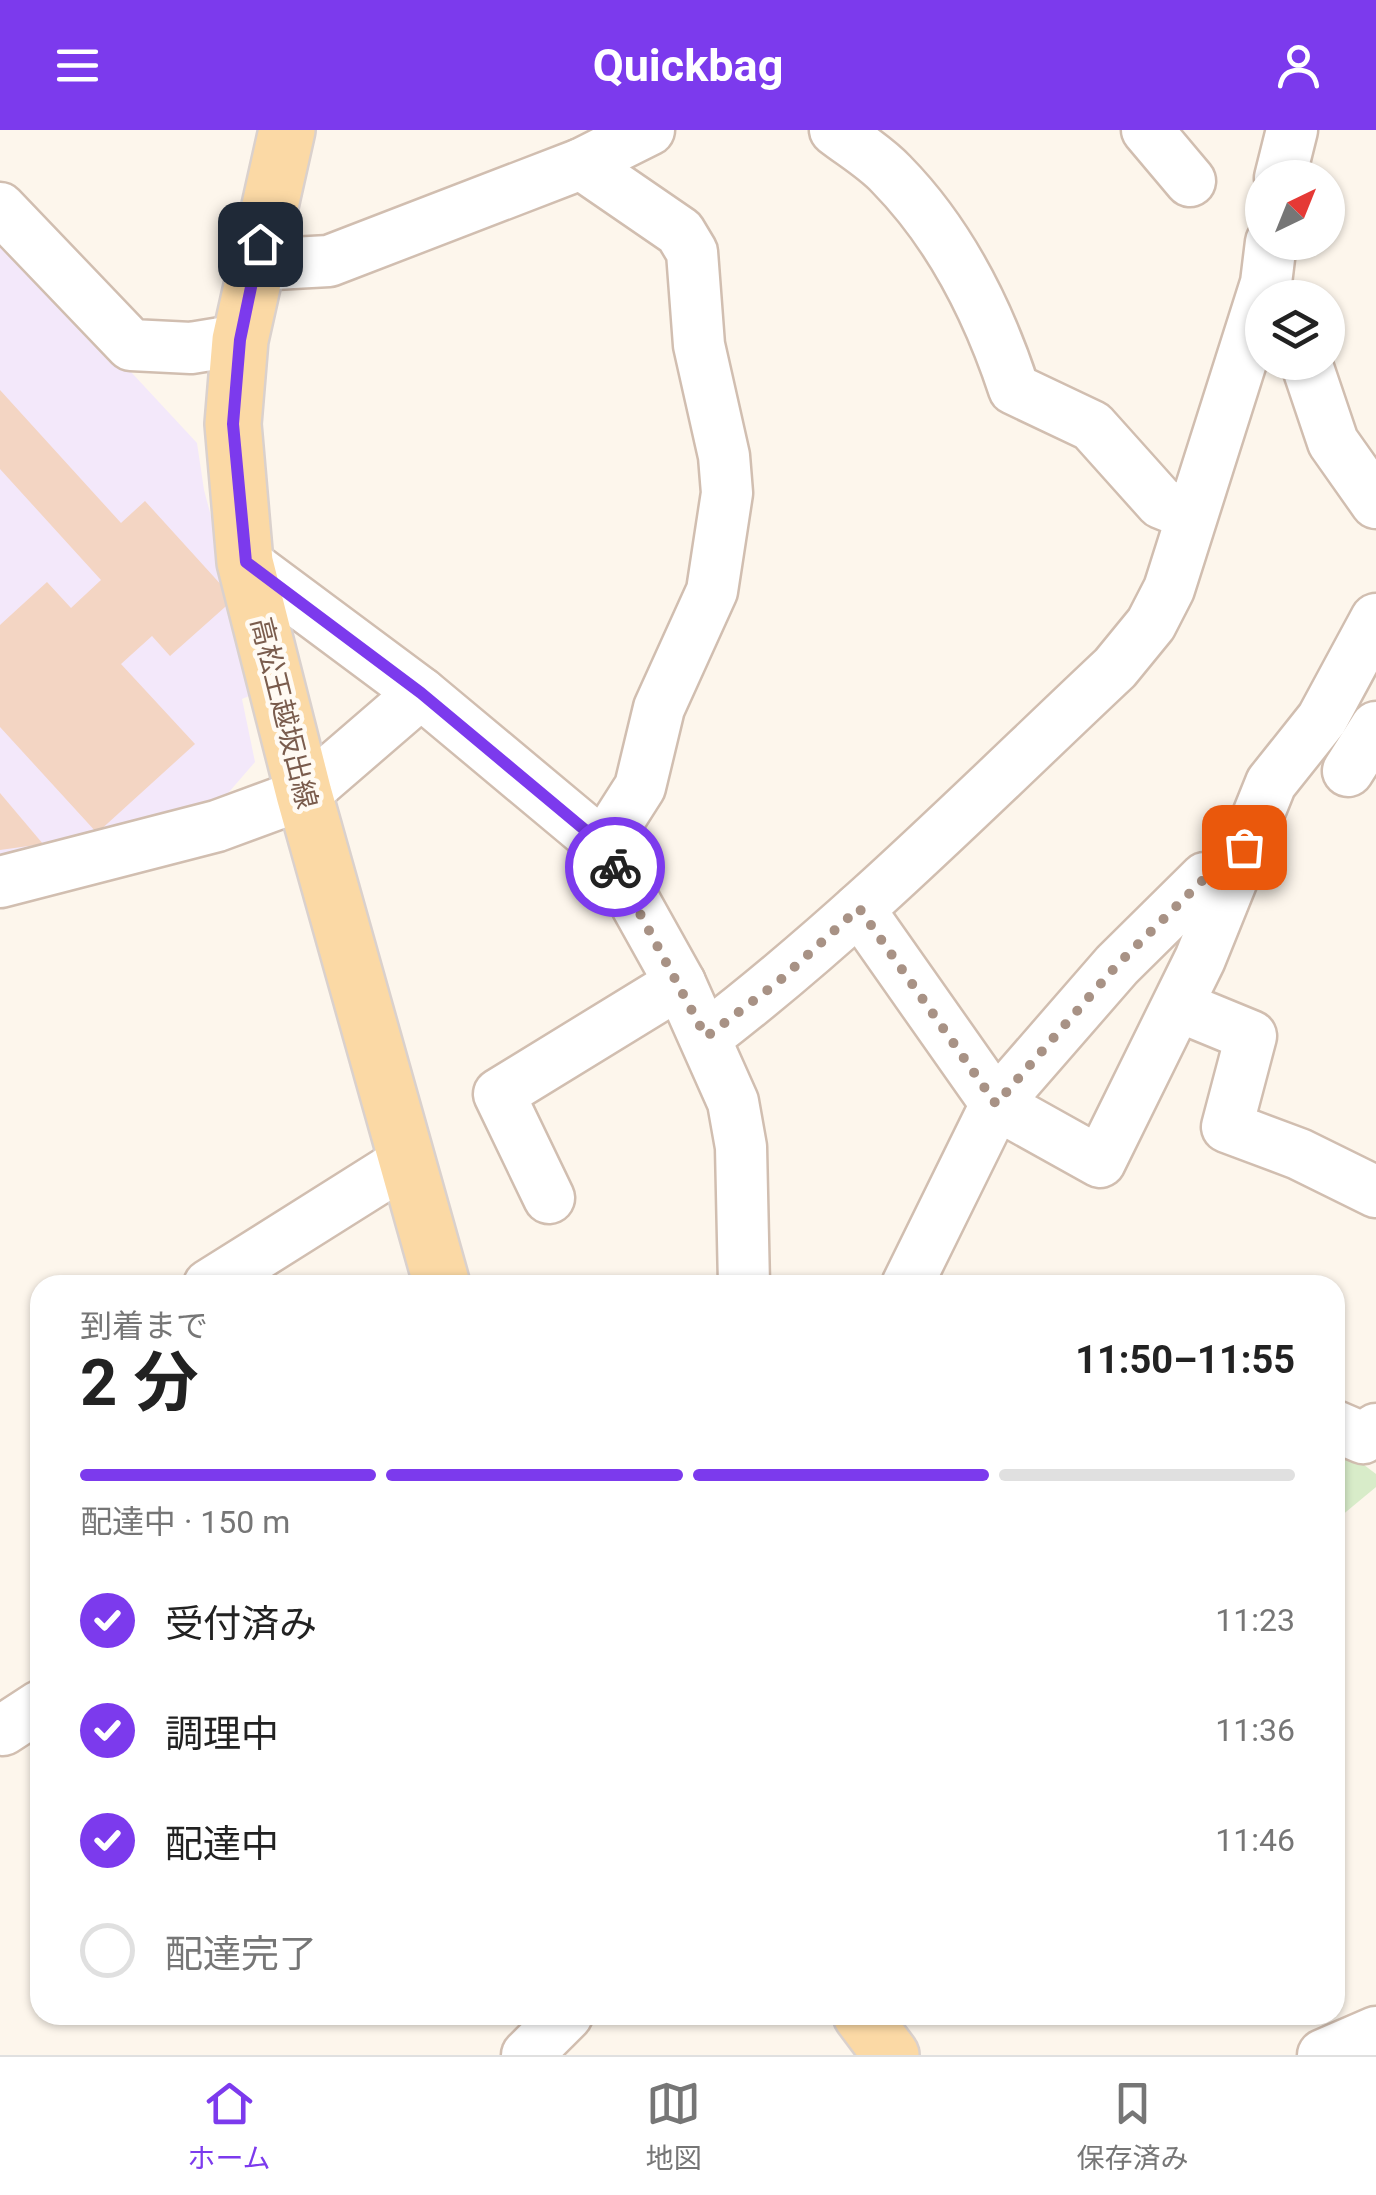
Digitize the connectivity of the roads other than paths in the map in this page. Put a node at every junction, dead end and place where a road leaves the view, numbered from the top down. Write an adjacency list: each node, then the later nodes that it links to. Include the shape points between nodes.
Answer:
1 (288, 130): 10 (main road, 高松王越坂出線)
2 (649, 130): 7 (street)
3 (835, 130): 15 (street, via 890,174 962,266 993,324 1014,389 1092,426 1160,503)
4 (1147, 130): 8 (street)
5 (1292, 130): 6 (street)
6 (1284, 160)
7 (581, 164): 10 (street, via 329,260); 22 (street, via 680,232 692,252 700,345 727,493 712,591 659,708 640,787)
8 (1190, 181)
9 (0, 208): 12 (street, via 131,345 191,348)
10 (256, 266): 12 (main road, 高松王越坂出線)
11 (1271, 274): 15 (street)
12 (240, 340): 16 (main road, 高松王越坂出線, via 233,424)
13 (1312, 380): 14 (street, via 1333,442)
14 (1376, 503)
15 (1191, 516): 25 (street, via 1151,624 1115,668)
16 (246, 562): 18 (street); 21 (main road, 高松王越坂出線)
17 (1376, 619): 23 (street, via 1322,718 1271,783)
18 (421, 693): 21 (street); 22 (street)
19 (1376, 727): 20 (street)
20 (1348, 771)
21 (304, 794): 24 (street, via 217,826); 30 (main road, 高松王越坂出線)
22 (603, 845): 26 (street)
23 (1230, 879): 27 (street); 29 (street, via 1205,878 1117,965)
24 (0, 882)
25 (859, 908): 28 (street); 29 (street)
26 (680, 983): 28 (street); 32 (street, via 499,1094)
27 (1178, 1006): 29 (street, via 1100,1162); 31 (street, via 1251,1036 1226,1128)
28 (706, 1037): 35 (street, via 733,1102 741,1147)
29 (996, 1104): 36 (street)
30 (406, 1161): 33 (street); 34 (main road, 高松王越坂出線)
31 (1376, 1192)
32 (549, 1198)
33 (225, 1275)
34 (439, 1275)
35 (733, 1275)
36 (912, 1275)
37 (1376, 1429): 38 (street, via 1363,1438)
38 (1345, 1430)
39 (557, 2025): 41 (street)
40 (1376, 2032): 42 (street)
41 (528, 2055)
42 (1323, 2055)

